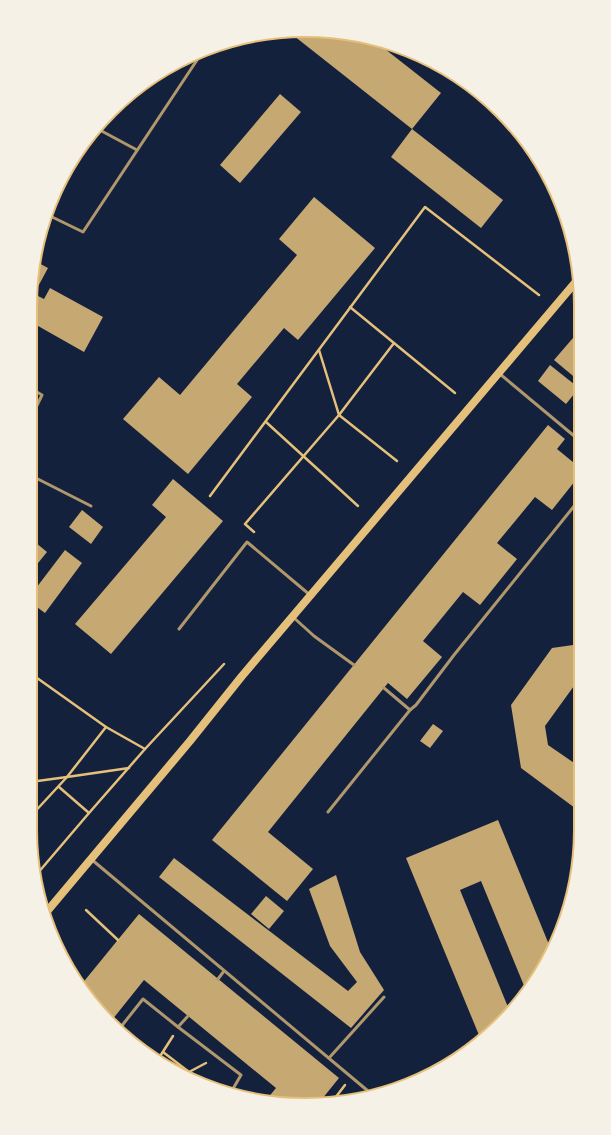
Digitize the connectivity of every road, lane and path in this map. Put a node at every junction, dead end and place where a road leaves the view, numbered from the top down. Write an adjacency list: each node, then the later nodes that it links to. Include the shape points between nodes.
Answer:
1 (198, 59): 3 (lane)
2 (101, 131): 3 (lane)
3 (137, 150): 4 (lane, via 83,232)
4 (52, 217)
5 (573, 285): 10 (main road)
6 (539, 294): 7 (path, via 425,207)
7 (350, 307): 8 (path); 9 (path)
8 (394, 343): 12 (path); 14 (path)
9 (318, 350): 14 (path); 15 (path)
10 (499, 373): 16 (lane); 25 (main road)
11 (37, 392): 13 (lane, via 42,395)
12 (455, 393)
13 (37, 405)
14 (339, 415): 17 (path); 18 (path)
15 (266, 422): 17 (path); 20 (path)
16 (574, 436)
17 (304, 457): 22 (path); 24 (path)
18 (397, 461)
19 (37, 479): 21 (lane)
20 (210, 496)
21 (91, 506)
22 (358, 506)
23 (574, 506): 32 (lane)
24 (245, 524)
25 (311, 596): 26 (main road); 27 (lane, via 247,542)
26 (292, 617): 29 (lane); 42 (main road)
27 (179, 629)
28 (224, 664): 34 (path)
29 (354, 665)
30 (37, 677): 33 (path)
31 (384, 688): 32 (lane)
32 (410, 710): 40 (lane)
33 (106, 727): 34 (path); 36 (path)
34 (145, 749): 35 (path)
35 (129, 768): 36 (path); 41 (path)
36 (67, 777): 37 (path); 38 (path)
37 (37, 781)
38 (59, 787): 39 (path); 41 (path)
39 (37, 810)
40 (328, 812)
41 (89, 813): 43 (path)
42 (91, 859): 44 (main road); 47 (lane)
43 (40, 871)
44 (49, 909)
45 (86, 910): 46 (path)
46 (118, 940)
47 (224, 971): 48 (lane); 56 (lane)
48 (218, 978)
49 (384, 998): 56 (lane)
50 (188, 1016): 52 (lane)
51 (122, 1025): 52 (lane, via 143,999)
52 (178, 1028): 53 (path); 55 (lane)
53 (163, 1052): 54 (path); 57 (path)
54 (161, 1056)
55 (217, 1056): 58 (path); 59 (lane, via 241,1075)
56 (329, 1058): 60 (lane)
57 (179, 1066)
58 (191, 1072)
59 (233, 1088)
60 (368, 1091)

